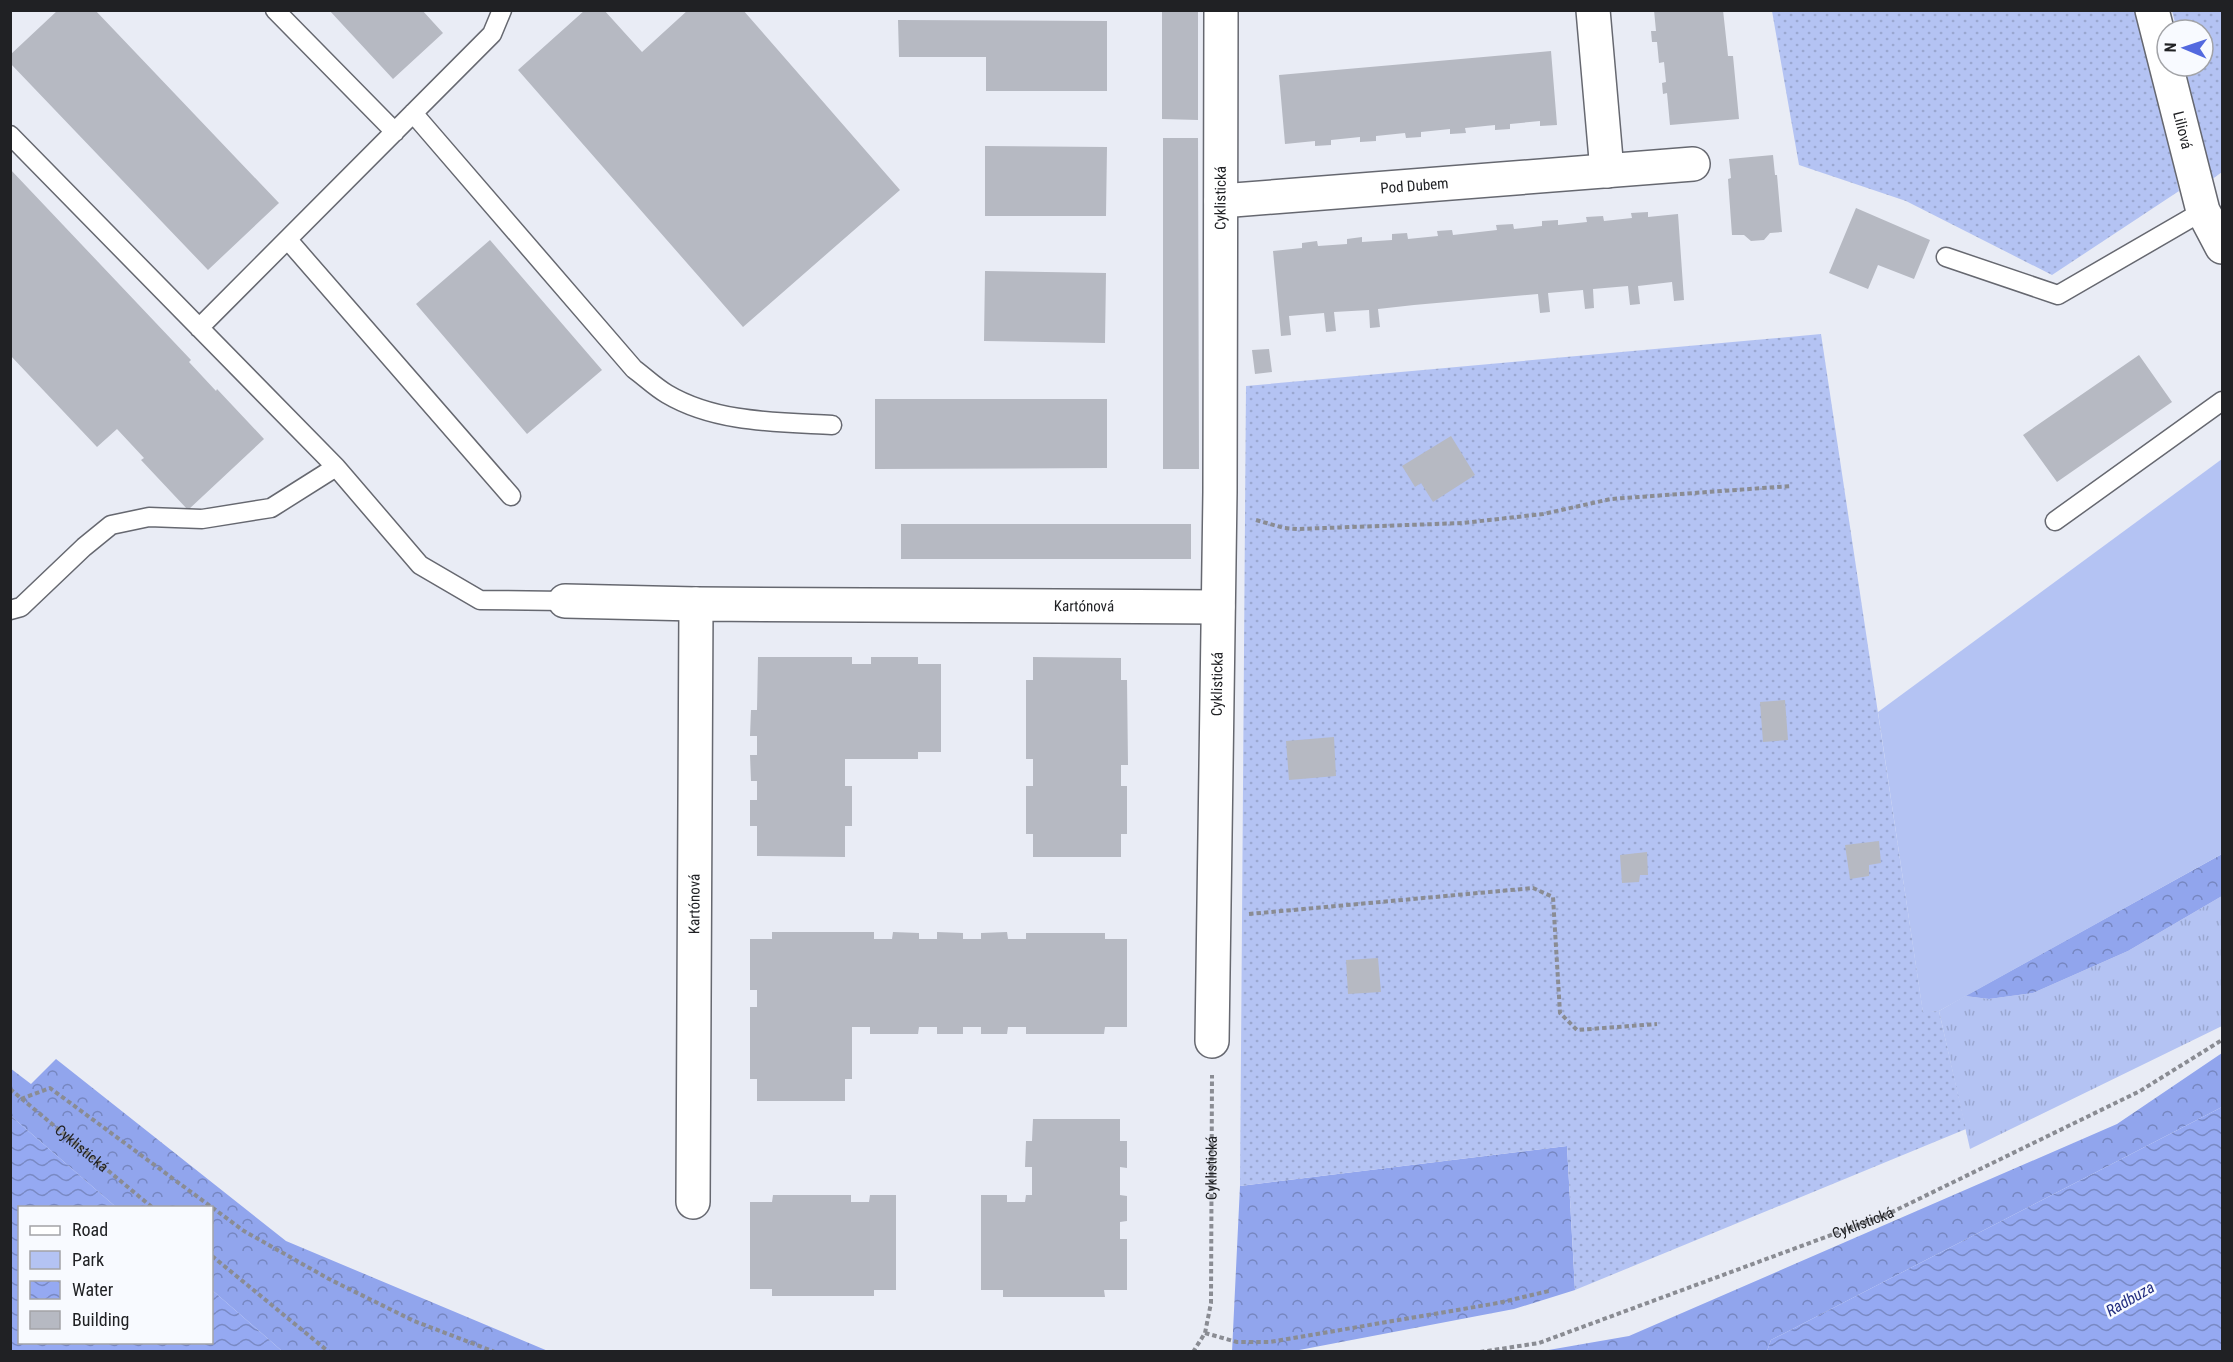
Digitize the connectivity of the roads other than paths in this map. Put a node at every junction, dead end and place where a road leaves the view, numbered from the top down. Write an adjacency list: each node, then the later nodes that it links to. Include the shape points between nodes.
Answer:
1 (275, 10): 7 (lane)
2 (502, 10): 6 (lane, via 492,34)
3 (1221, 10): 11 (street, Cyklistická)
4 (1593, 10): 10 (street)
5 (2152, 10): 12 (street, Liliová)
6 (413, 113): 7 (lane); 18 (lane, via 634,369 668,395 707,411 747,420)
7 (395, 132): 13 (lane)
8 (10, 135): 16 (lane)
9 (1693, 164): 10 (street, Pod Dubem)
10 (1607, 171): 11 (street, Pod Dubem)
11 (1221, 201): 24 (street, Cyklistická)
12 (2203, 211): 14 (street, Liliová); 15 (lane, via 2058,296)
13 (288, 240): 16 (lane); 20 (lane)
14 (2223, 247)
15 (1946, 257)
16 (199, 328): 19 (lane)
17 (2223, 401): 21 (lane)
18 (832, 425)
19 (336, 467): 22 (lane, via 420,565 480,600); 25 (lane, via 271,508 202,519 149,517 111,525 21,607)
20 (512, 496)
21 (2055, 521)
22 (566, 601): 23 (street, Kartónová)
23 (696, 604): 24 (street, Kartónová); 27 (street, Kartónová)
24 (1218, 607): 26 (street, Cyklistická)
25 (10, 610)
26 (1212, 1041)
27 (693, 1202)

